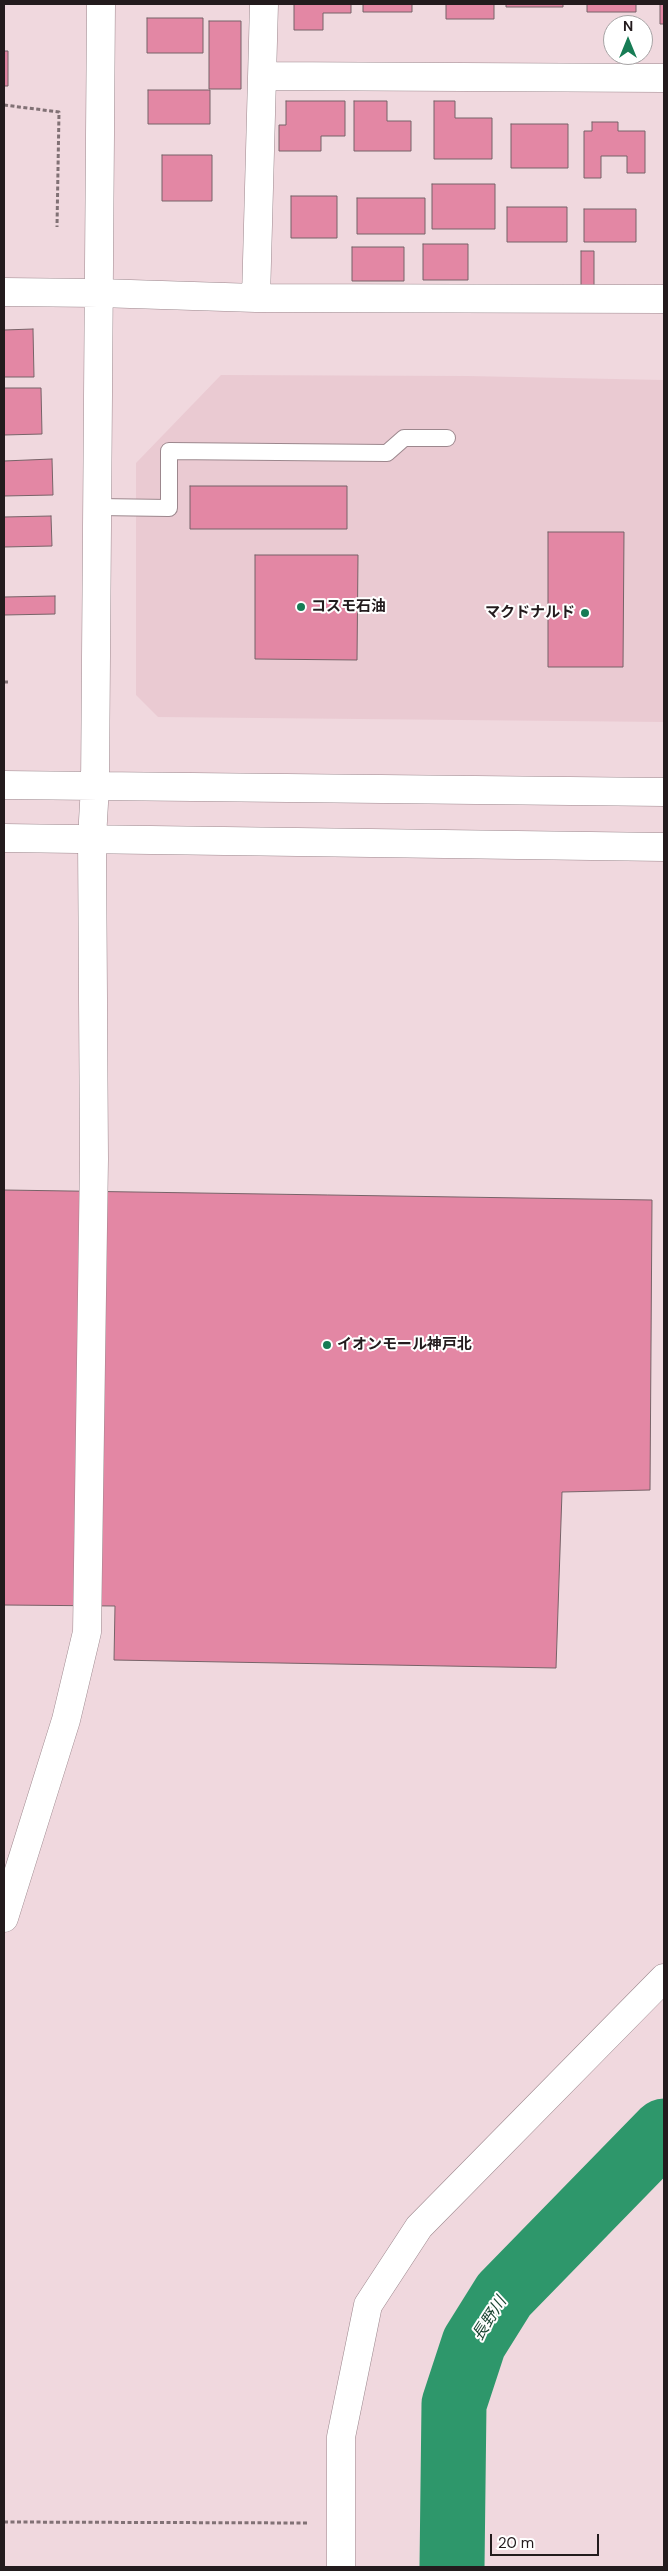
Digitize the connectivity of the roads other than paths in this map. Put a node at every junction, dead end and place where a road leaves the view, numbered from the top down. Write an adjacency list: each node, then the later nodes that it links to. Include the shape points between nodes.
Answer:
1 (101, 4): 6 (street)
2 (264, 4): 3 (street)
3 (262, 76): 4 (street); 7 (street)
4 (664, 78)
5 (4, 292): 6 (street)
6 (99, 292): 7 (street); 10 (street)
7 (256, 298): 8 (street)
8 (664, 300)
9 (447, 438): 10 (lane, via 404,438 387,453 169,451 169,508)
10 (98, 507): 12 (street)
11 (4, 785): 12 (street)
12 (95, 786): 13 (street); 15 (street)
13 (664, 792)
14 (4, 838): 15 (street)
15 (92, 838): 16 (street); 17 (street, via 94,1159 87,1632 66,1720)
16 (664, 847)
17 (4, 1918)
18 (664, 1978): 19 (street, via 419,2227 368,2305 341,2436)
19 (340, 2567)

